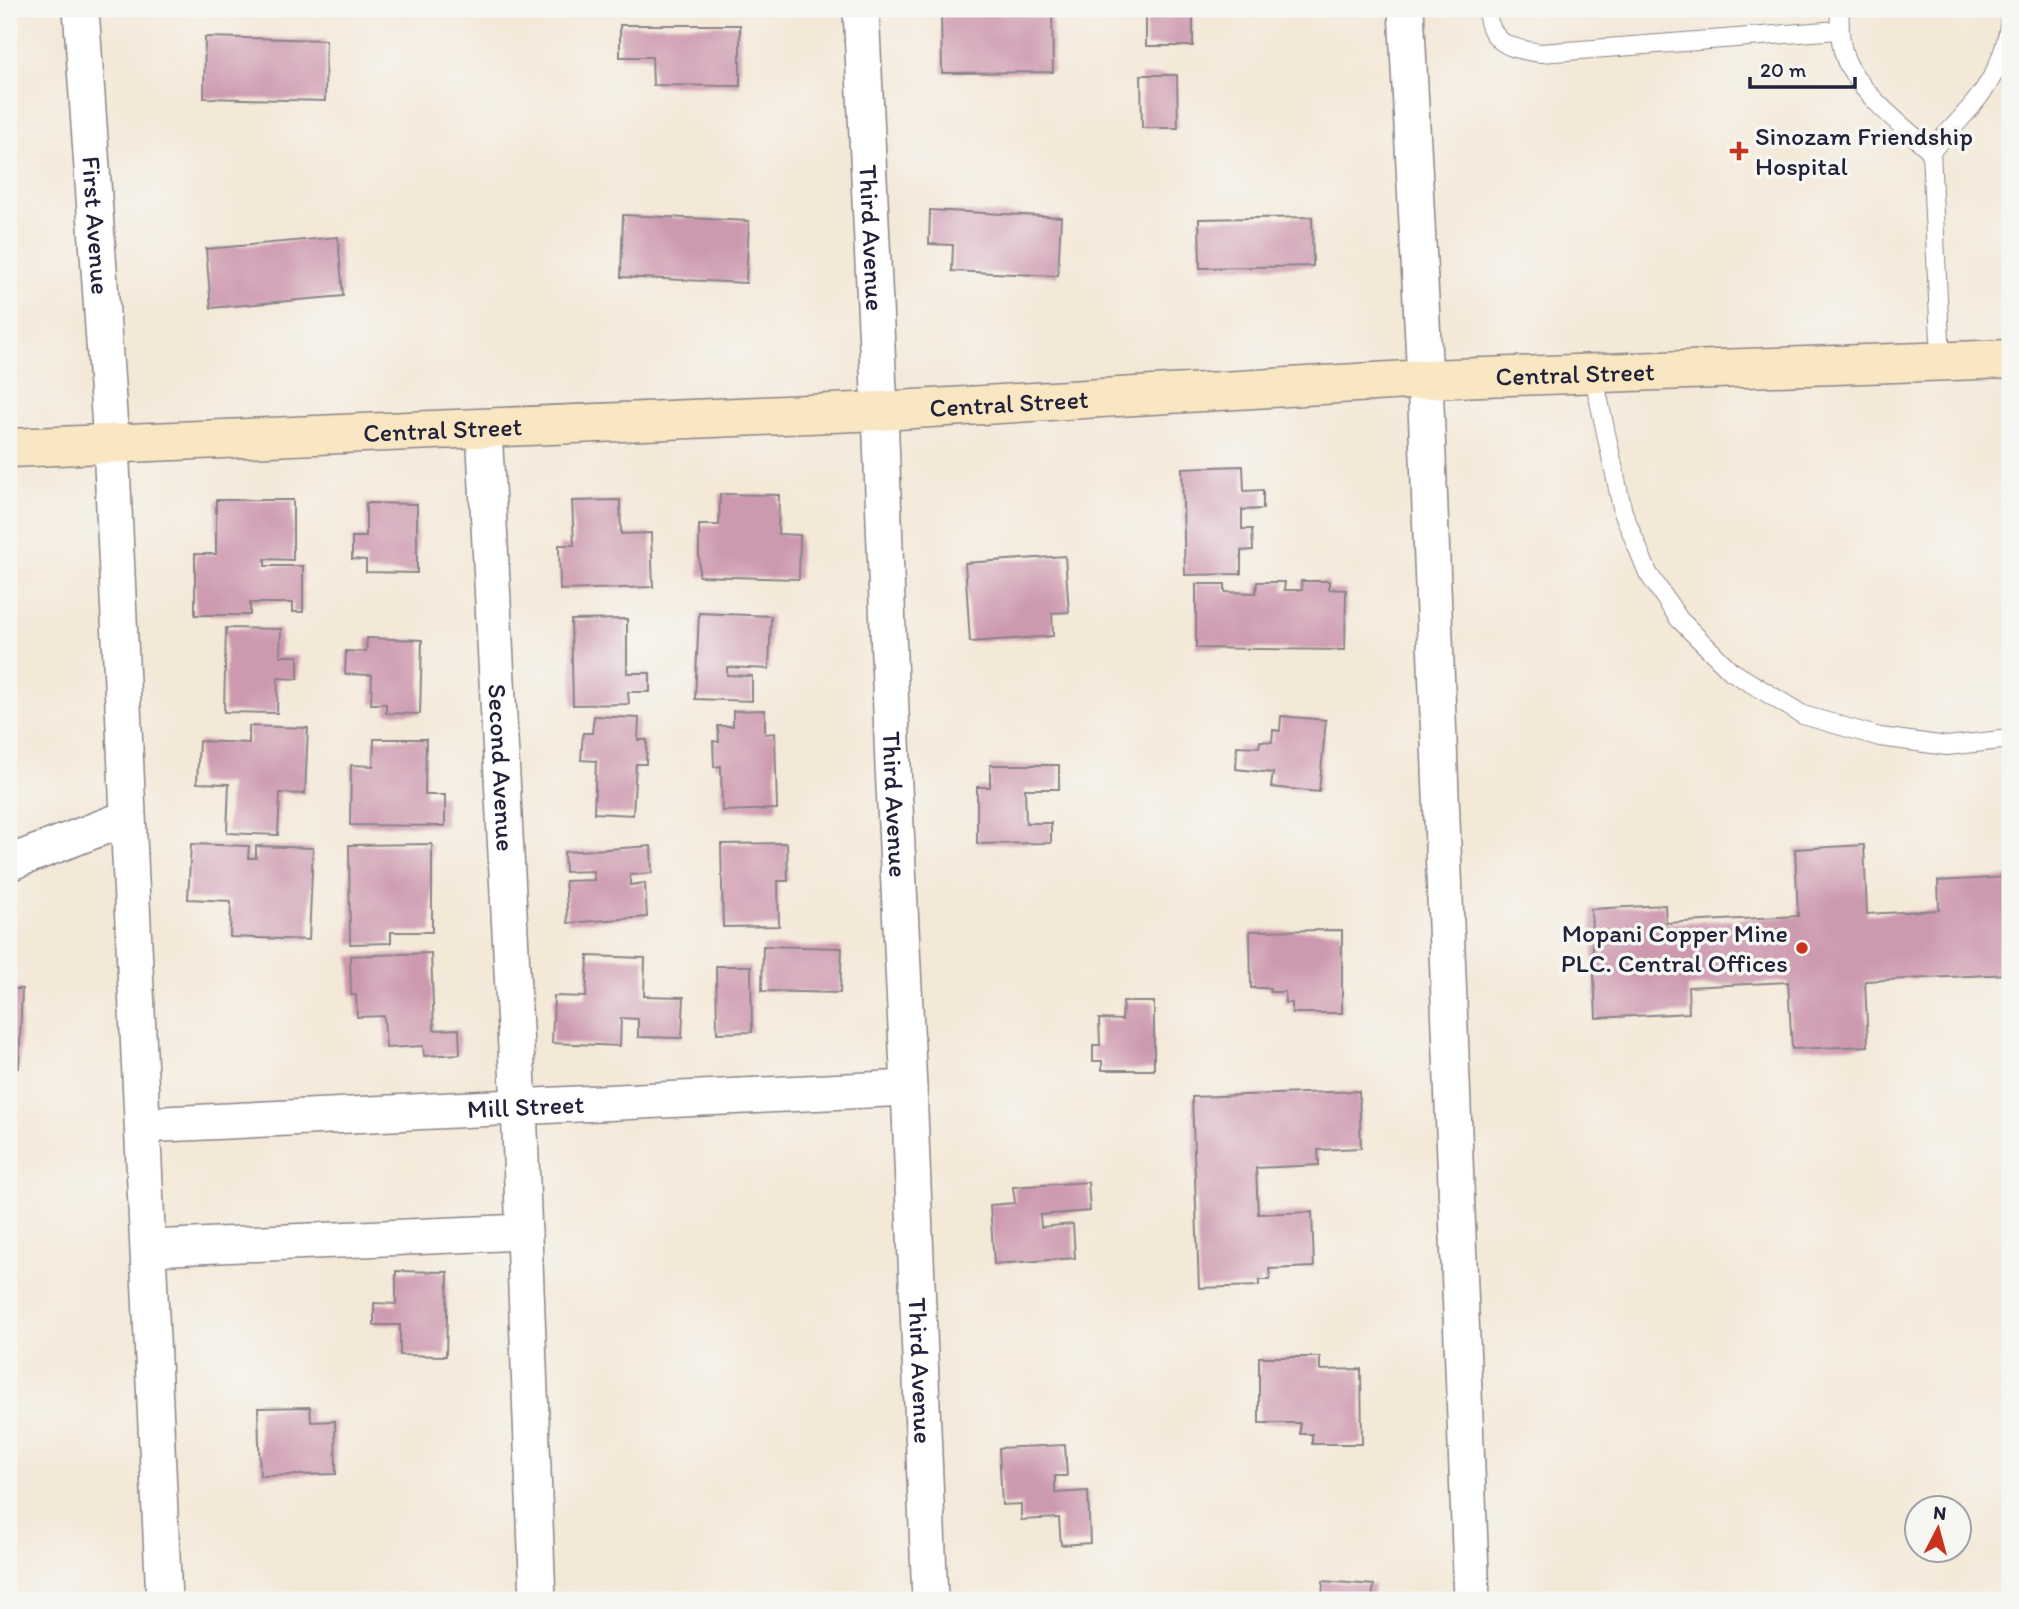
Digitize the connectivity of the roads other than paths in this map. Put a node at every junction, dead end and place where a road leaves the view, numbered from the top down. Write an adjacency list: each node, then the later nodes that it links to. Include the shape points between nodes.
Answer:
1 (81, 9): 16 (street, First Avenue)
2 (861, 9): 14 (street, Third Avenue)
3 (1406, 9): 13 (street)
4 (1487, 9): 7 (lane, via 1496,38 1514,50 1541,53)
5 (1840, 9): 7 (lane)
6 (2010, 16): 8 (lane)
7 (1839, 30): 9 (lane, via 1849,67 1874,100)
8 (2006, 60): 9 (lane, via 1982,95)
9 (1931, 151): 11 (lane)
10 (2010, 359): 11 (main road, Central Street)
11 (1941, 362): 12 (main road, Central Street)
12 (1594, 373): 13 (main road, Central Street); 18 (lane, via 1623,512 1648,573 1679,618 1731,671 1803,715 1880,737 1947,746)
13 (1425, 379): 14 (main road, Central Street); 29 (street)
14 (880, 411): 15 (main road, Central Street); 21 (street, Third Avenue)
15 (484, 428): 16 (main road, Central Street); 22 (street, Second Avenue)
16 (111, 443): 17 (main road, Central Street); 19 (street, First Avenue)
17 (9, 448)
18 (2010, 739)
19 (127, 818): 20 (street); 23 (street, First Avenue)
20 (9, 863)
21 (909, 1088): 22 (street, Mill Street); 28 (street, Third Avenue)
22 (519, 1106): 23 (street, Mill Street); 24 (street, Second Avenue)
23 (143, 1125): 25 (street, First Avenue)
24 (524, 1231): 25 (street); 27 (street, Second Avenue)
25 (149, 1248): 26 (street, First Avenue)
26 (164, 1600)
27 (538, 1600)
28 (930, 1600)
29 (1472, 1600)

